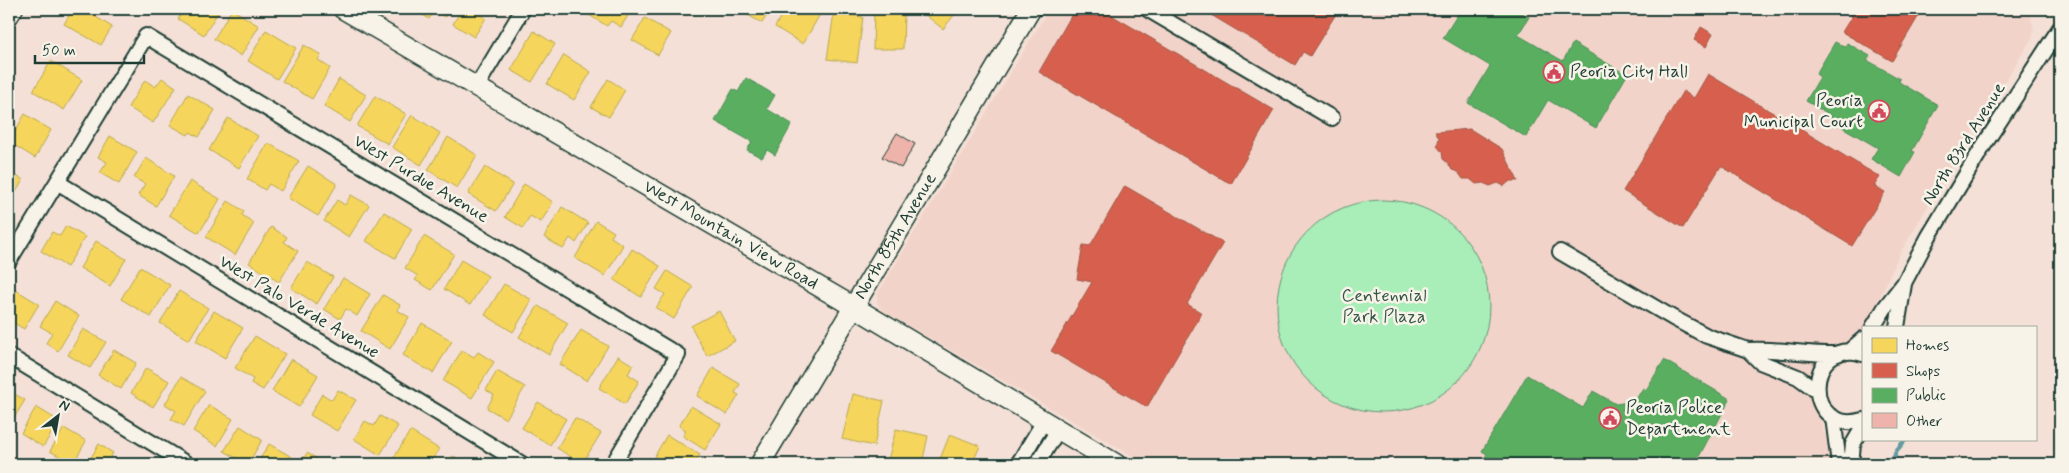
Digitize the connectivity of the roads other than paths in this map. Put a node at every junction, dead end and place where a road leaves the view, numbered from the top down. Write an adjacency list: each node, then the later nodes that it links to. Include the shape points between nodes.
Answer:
1 (13, 9): 6 (street)
2 (343, 9): 8 (street, West Mountain View Road)
3 (523, 9): 8 (street)
4 (1031, 9): 14 (street, North 85th Avenue)
5 (1147, 9): 9 (street)
6 (9, 15)
7 (2060, 28): 13 (street, North 83rd Avenue, via 1980,152)
8 (477, 86): 14 (street, West Mountain View Road)
9 (1332, 118)
10 (57, 182): 12 (street); 28 (street, West Palo Verde Avenue); 29 (street, West Purdue Avenue, via 146,36 678,355)
11 (1560, 252): 18 (street, via 1672,318 1708,336)
12 (9, 261)
13 (1904, 283): 15 (street, North 83rd Avenue); 16 (street, North 83rd Avenue)
14 (854, 307): 25 (street, West Mountain View Road); 30 (street, North 85th Avenue)
15 (1874, 326)
16 (1897, 326)
17 (1862, 340): 19 (street)
18 (1748, 350): 19 (street); 22 (street, via 1760,362 1798,378)
19 (1843, 353): 20 (street); 22 (street, via 1829,359 1821,368)
20 (1862, 354)
21 (9, 356): 27 (street)
22 (1816, 390): 23 (street, via 1824,410)
23 (1833, 417): 24 (street, via 1851,422); 34 (street)
24 (1862, 420)
25 (1051, 426): 31 (street); 32 (street); 33 (street, West Mountain View Road)
26 (1862, 428): 35 (street, via 1854,444)
27 (188, 464)
28 (522, 464)
29 (613, 464)
30 (760, 464)
31 (1018, 464)
32 (1037, 464)
33 (1116, 464)
34 (1838, 464)
35 (1852, 464)

